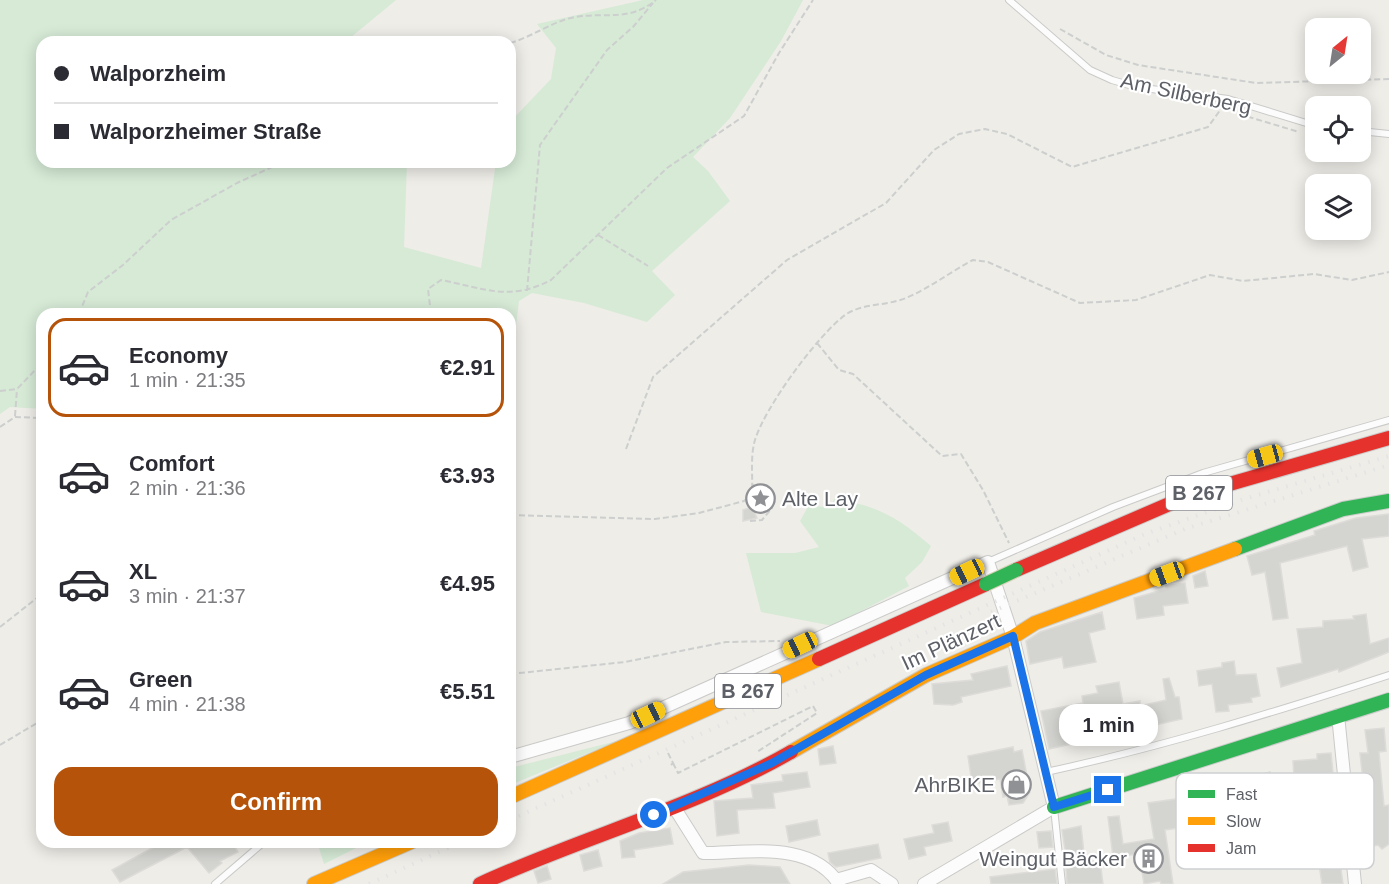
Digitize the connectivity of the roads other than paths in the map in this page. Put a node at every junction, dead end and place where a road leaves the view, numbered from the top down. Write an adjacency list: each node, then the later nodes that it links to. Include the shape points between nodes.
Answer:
1 (1009, 0): 2 (lane, Am Silberberg, via 1090,70 1136,87 1228,99)
2 (1305, 123)
3 (1371, 132): 4 (lane)
4 (1389, 134)
5 (1389, 420): 8 (lane, via 1203,473 1113,507)
6 (1389, 438): 16 (street, B 267, bridge, via 1188,496)
7 (1389, 501): 9 (street, Im Plänzert, via 1343,509 1035,623)
8 (988, 562): 9 (street); 13 (street, via 629,723)
9 (1013, 636): 14 (street); 17 (street, Im Plänzert, via 926,675 772,763)
10 (1389, 675): 14 (lane, via 1128,754)
11 (1389, 700): 12 (street)
12 (1338, 715): 15 (street); 18 (street)
13 (516, 755)
14 (1046, 772): 18 (street)
15 (1343, 773)
16 (516, 794)
17 (674, 807): 22 (street, via 703,853 798,854 815,860); 25 (street, Im Plänzert)
18 (1054, 807): 27 (street); 28 (lane)
19 (257, 848): 23 (lane)
20 (396, 848): 24 (street)
21 (1353, 869): 29 (street)
22 (837, 882): 26 (street, via 871,870)
23 (215, 884)
24 (314, 884)
25 (480, 884)
26 (892, 884)
27 (924, 884)
28 (1062, 884)
29 (1354, 884)

